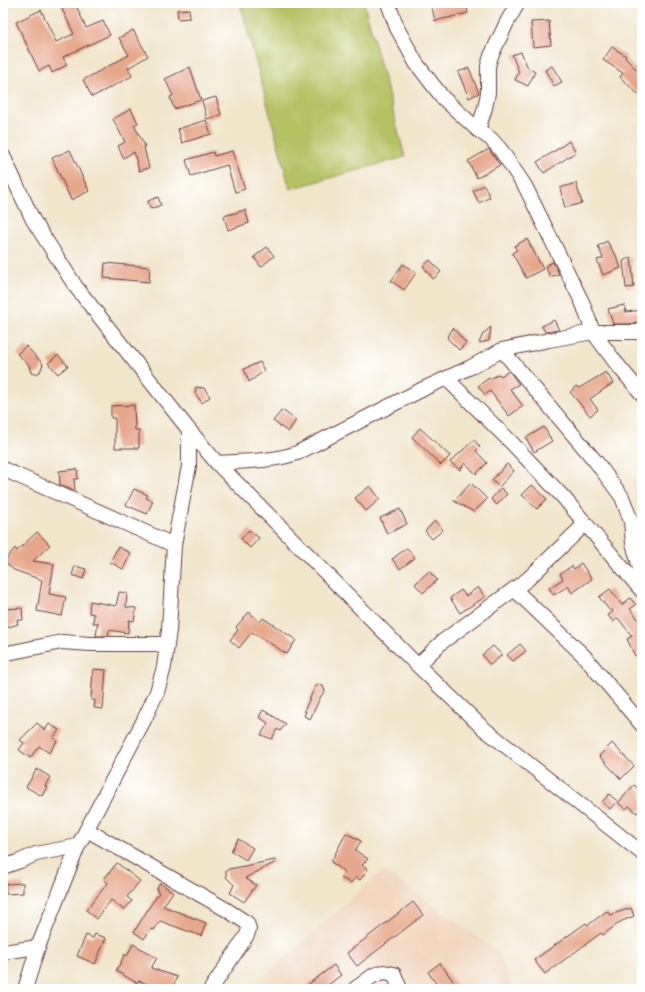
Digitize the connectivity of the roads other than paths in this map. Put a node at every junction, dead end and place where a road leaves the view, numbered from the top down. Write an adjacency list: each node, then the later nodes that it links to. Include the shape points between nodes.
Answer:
1 (388, 3): 3 (street, via 416,62 443,98)
2 (518, 3): 3 (street, via 491,56 488,66 488,93)
3 (478, 130): 5 (street, via 500,149 525,186 583,304)
4 (3, 156): 10 (street, via 33,220 76,287)
5 (593, 332): 6 (street); 7 (street); 9 (street)
6 (642, 332)
7 (502, 350): 8 (street); 15 (street, via 597,463 622,497 631,521)
8 (447, 379): 11 (street, via 284,458); 13 (street, via 511,442)
9 (642, 394)
10 (189, 430): 11 (street); 14 (street, via 189,466)
11 (217, 463): 20 (street)
12 (3, 469): 14 (street)
13 (585, 524): 16 (street, via 528,579); 17 (street)
14 (174, 545): 18 (street)
15 (642, 575)
16 (514, 589): 20 (street, via 442,642); 21 (street, via 583,655)
17 (642, 591)
18 (167, 644): 19 (street, via 62,642); 22 (street, via 157,692)
19 (3, 654)
20 (418, 665): 24 (street, via 484,728)
21 (642, 725)
22 (87, 830): 23 (street); 29 (street, via 247,923 247,935)
23 (78, 846): 25 (street, via 36,854); 26 (street)
24 (642, 853)
25 (3, 867)
26 (38, 947): 27 (street); 28 (street)
27 (3, 953)
28 (25, 989)
29 (210, 989)
30 (355, 989): 31 (street, via 374,975 384,972 394,974)
31 (400, 989)

